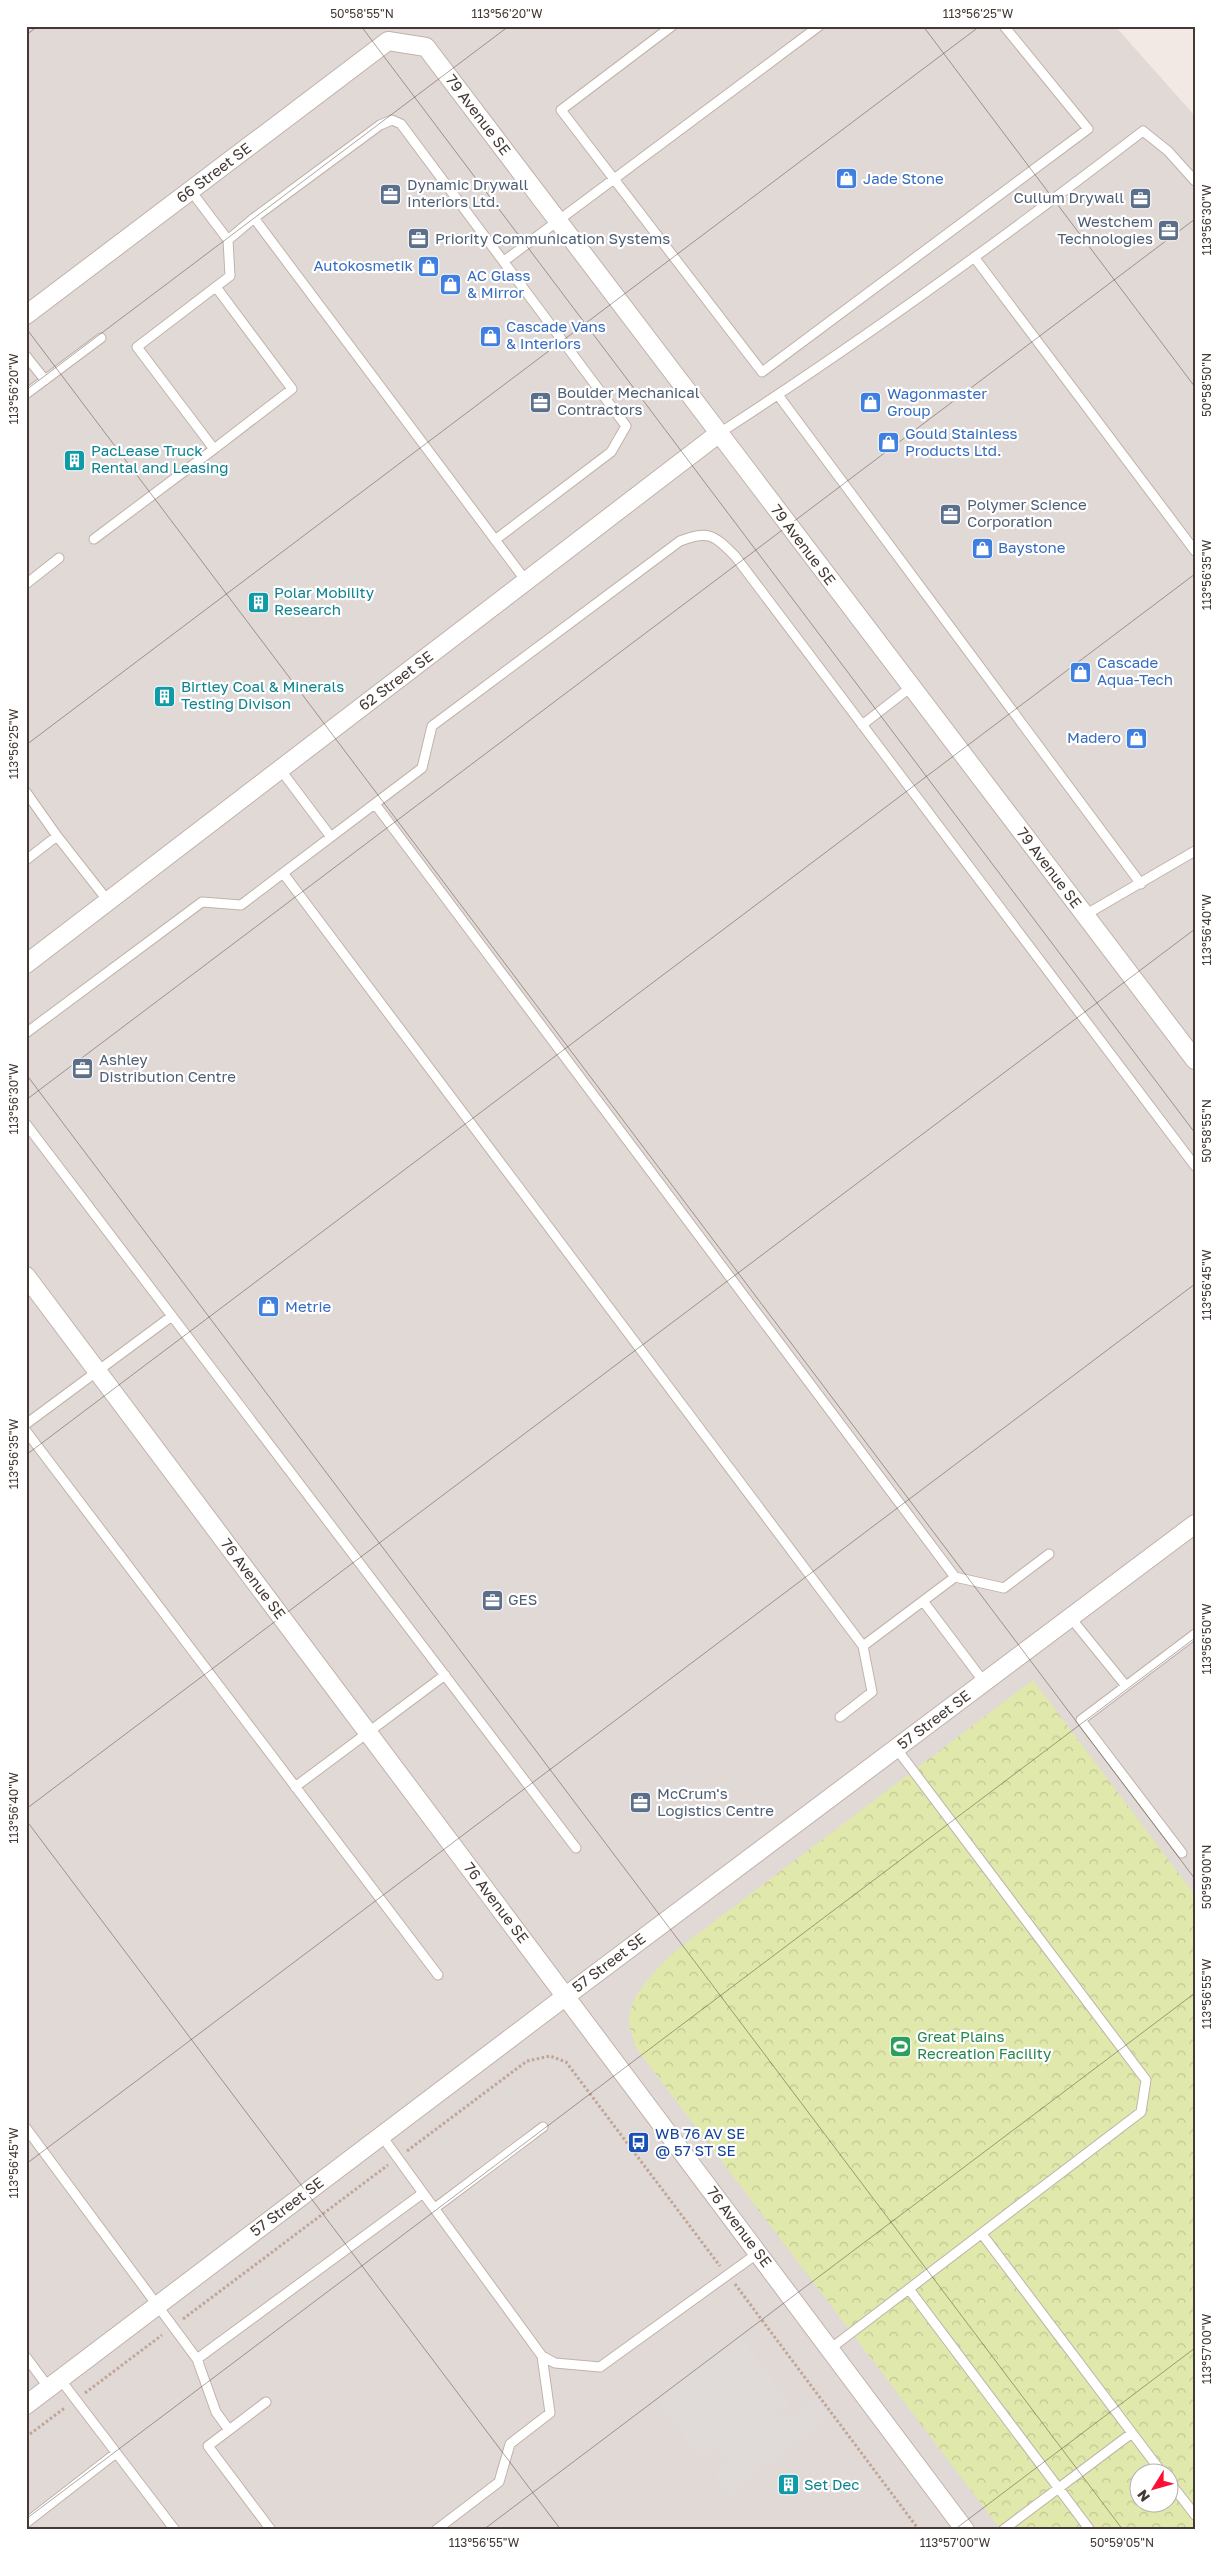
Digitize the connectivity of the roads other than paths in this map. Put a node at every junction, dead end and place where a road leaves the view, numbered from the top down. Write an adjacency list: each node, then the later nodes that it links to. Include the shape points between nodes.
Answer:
1 (672, 26): 5 (lane, via 561,110)
2 (819, 26): 5 (lane)
3 (1004, 26): 5 (lane, via 1088,129 762,372)
4 (405, 43): 7 (street, 66 Street SE, via 388,41); 9 (street, 79 Avenue SE, via 426,47)
5 (612, 179): 9 (lane)
6 (1195, 181): 11 (lane, via 1168,151 1143,131)
7 (191, 191): 10 (lane); 14 (street, 66 Street SE)
8 (254, 218): 10 (lane); 12 (lane, via 380,125 392,120 401,124); 23 (lane)
9 (557, 220): 12 (lane); 20 (street, 79 Avenue SE)
10 (228, 240): 13 (lane, via 230,276)
11 (974, 257): 19 (lane); 24 (lane)
12 (504, 261): 23 (lane, via 626,426 611,452)
13 (216, 287): 21 (lane, via 292,389); 21 (lane, via 137,346)
14 (26, 315)
15 (101, 338): 17 (lane)
16 (26, 356): 17 (lane)
17 (45, 380): 18 (lane)
18 (26, 394)
19 (778, 395): 20 (lane); 38 (lane)
20 (718, 434): 26 (street, 62 Street SE); 28 (street, 79 Avenue SE)
21 (214, 449): 22 (lane)
22 (94, 539)
23 (495, 540): 26 (lane)
24 (1195, 551)
25 (59, 558): 27 (lane)
26 (526, 581): 30 (street, 62 Street SE)
27 (26, 584)
28 (911, 687): 29 (lane); 40 (street, 79 Avenue SE)
29 (862, 725): 32 (lane, via 735,556 718,539 699,534 680,541 432,726 422,768); 45 (lane)
30 (280, 769): 34 (lane); 39 (street, 62 Street SE)
31 (26, 792): 33 (lane)
32 (375, 804): 34 (lane); 53 (lane)
33 (57, 836): 36 (lane); 39 (lane)
34 (331, 837): 37 (lane)
35 (1195, 851): 38 (lane)
36 (26, 860)
37 (283, 873): 42 (lane, via 241,905 202,902); 57 (lane)
38 (1141, 884): 40 (lane)
39 (108, 902): 41 (street, 62 Street SE)
40 (1085, 915): 43 (street, 79 Avenue SE)
41 (26, 964)
42 (26, 1033)
43 (1195, 1060)
44 (26, 1124): 47 (lane)
45 (1193, 1162)
46 (26, 1276): 48 (street, 76 Avenue SE)
47 (172, 1316): 48 (lane); 58 (lane)
48 (98, 1372): 49 (lane); 62 (street, 76 Avenue SE)
49 (26, 1424)
50 (26, 1432): 64 (lane)
51 (1195, 1524): 55 (street, 57 Street SE)
52 (1049, 1554): 53 (lane, via 1004,1588)
53 (955, 1577): 54 (lane)
54 (923, 1601): 57 (lane); 59 (lane)
55 (1070, 1617): 59 (street, 57 Street SE); 60 (lane)
56 (1195, 1634): 60 (lane)
57 (864, 1646): 61 (lane, via 872,1692)
58 (445, 1675): 62 (lane); 65 (lane)
59 (984, 1682): 63 (street, 57 Street SE)
60 (1126, 1686): 66 (lane, via 1081,1720)
61 (840, 1717)
62 (369, 1733): 64 (lane); 68 (street, 76 Avenue SE)
63 (896, 1748): 68 (street, 57 Street SE); 74 (lane, via 1146,2080 1141,2112)
64 (295, 1787): 67 (lane)
65 (576, 1848)
66 (1182, 1853)
67 (438, 1975)
68 (566, 1996): 71 (street, 57 Street SE); 75 (street, 76 Avenue SE)
69 (543, 2127): 73 (lane)
70 (26, 2128): 77 (lane)
71 (381, 2135): 72 (lane); 77 (street, 57 Street SE)
72 (423, 2193): 73 (lane); 81 (lane)
73 (435, 2208): 79 (lane)
74 (982, 2234): 76 (lane); 86 (lane)
75 (758, 2253): 78 (street, 76 Avenue SE); 79 (lane, via 600,2367 554,2363)
76 (909, 2289): 78 (lane); 89 (lane)
77 (158, 2305): 81 (lane); 82 (street, 57 Street SE)
78 (830, 2349): 96 (street, 76 Avenue SE)
79 (542, 2356): 95 (lane, via 550,2413 510,2444 499,2482)
80 (26, 2357): 82 (lane)
81 (197, 2359): 85 (lane, via 216,2412)
82 (54, 2383): 84 (street, 57 Street SE); 87 (lane, via 76,2400)
83 (266, 2402): 85 (lane)
84 (26, 2405)
85 (229, 2430): 94 (lane, via 208,2446)
86 (1132, 2433): 88 (lane); 89 (lane)
87 (116, 2453): 92 (lane); 93 (lane)
88 (1155, 2464)
89 (1058, 2488): 97 (lane); 98 (lane)
90 (1178, 2493): 91 (lane)
91 (1195, 2515)
92 (26, 2523)
93 (175, 2530)
94 (271, 2530)
95 (436, 2530)
96 (965, 2530)
97 (1003, 2530)
98 (1090, 2530)

